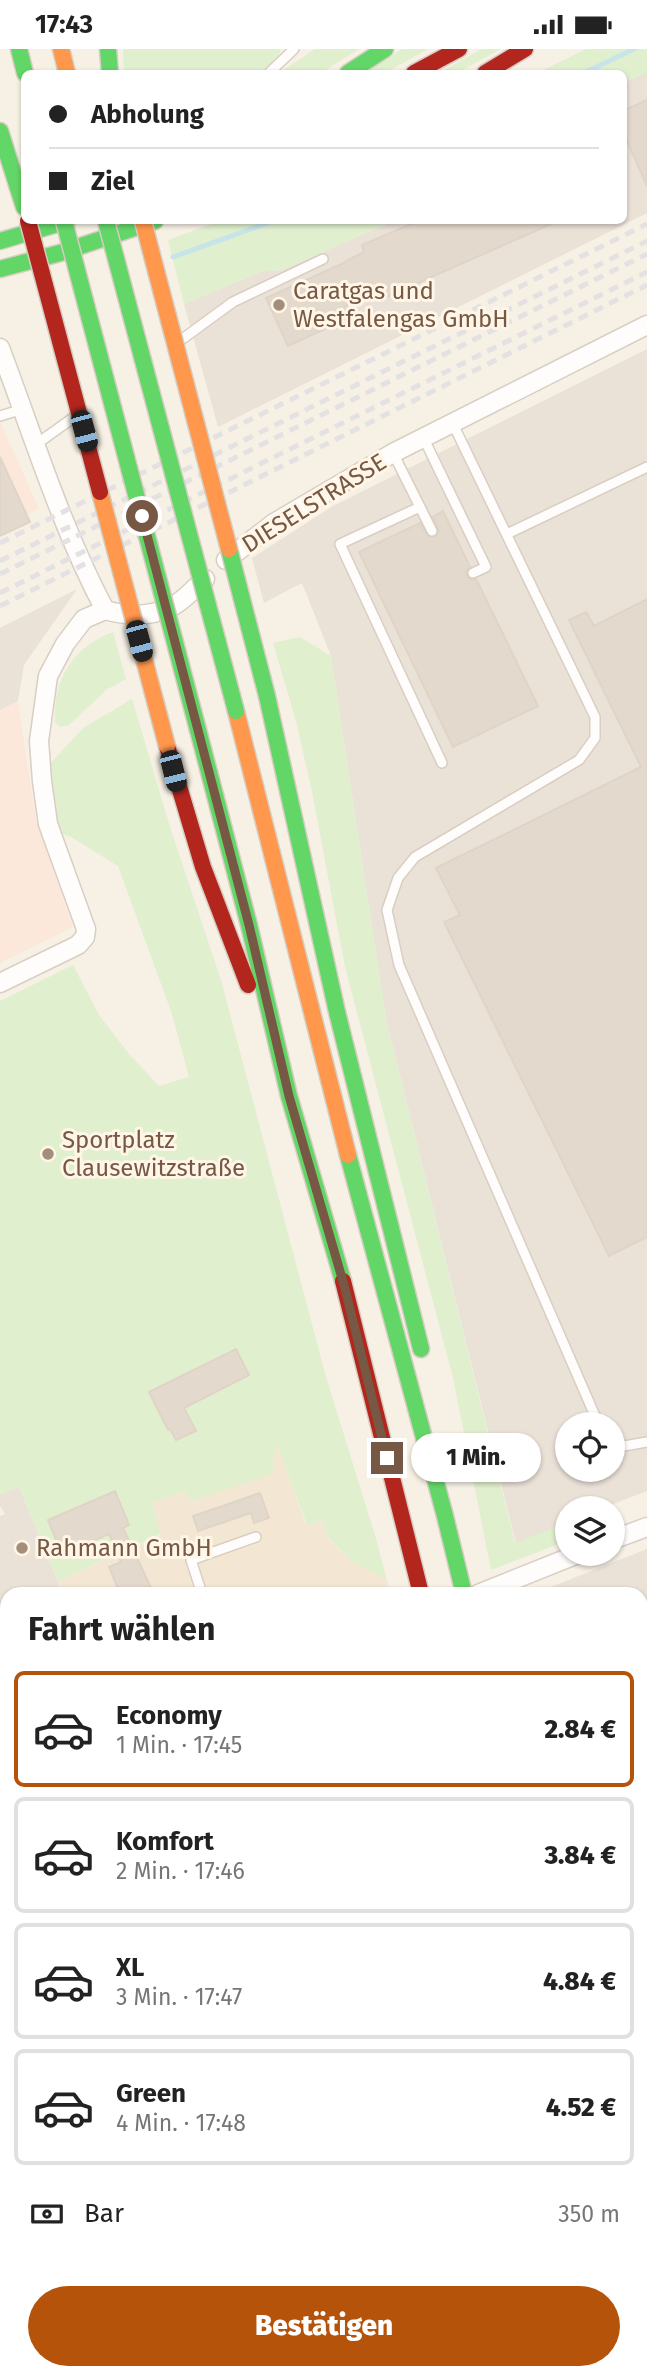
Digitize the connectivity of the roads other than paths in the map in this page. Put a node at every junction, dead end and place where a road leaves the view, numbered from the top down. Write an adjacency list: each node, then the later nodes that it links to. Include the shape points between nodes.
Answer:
1 (19, 49): 8 (main road)
2 (61, 49): 9 (main road)
3 (108, 49): 10 (main road)
4 (294, 49): 11 (lane)
5 (385, 49): 12 (main road)
6 (459, 49): 13 (main road)
7 (525, 49): 14 (main road)
8 (24, 70)
9 (67, 70)
10 (110, 70)
11 (272, 70)
12 (353, 70)
13 (420, 70)
14 (490, 70)
15 (0, 131): 16 (main road)
16 (21, 194)
17 (29, 224): 48 (main road, bridge, via 189,826 224,932)
18 (56, 224): 23 (main road)
19 (67, 224): 48 (main road, bridge, via 249,925)
20 (107, 224): 57 (main road, bridge, via 236,711 311,1018)
21 (143, 224): 49 (main road, bridge, via 267,696 337,1012)
22 (146, 224): 25 (main road)
23 (0, 241)
24 (324, 259): 28 (lane, via 233,302)
25 (0, 269)
26 (647, 325): 36 (street, DIESELSTRASSE)
27 (0, 348): 34 (street)
28 (167, 350)
29 (156, 358): 30 (lane)
30 (134, 374)
31 (123, 382): 32 (lane)
32 (101, 398)
33 (90, 405): 38 (lane)
34 (23, 409): 35 (lane); 38 (street)
35 (0, 416)
36 (452, 422): 37 (street, DIESELSTRASSE); 43 (lane)
37 (423, 437): 39 (street, DIESELSTRASSE); 44 (lane, via 486,567)
38 (35, 445): 45 (street)
39 (393, 453): 41 (lane); 45 (street, DIESELSTRASSE, via 274,523 172,607 134,616)
40 (647, 467): 43 (lane)
41 (420, 507): 42 (lane); 46 (lane, via 340,544)
42 (432, 531)
43 (508, 534): 50 (lane, via 595,717 595,738 579,760 415,857 398,878 387,910 399,965)
44 (473, 573)
45 (105, 610): 47 (street, via 84,619 48,676 39,741 48,824 85,937 78,945)
46 (442, 763)
47 (0, 983)
48 (279, 1058): 60 (main road, via 344,1285)
49 (424, 1364)
50 (593, 1412)
51 (439, 1431): 57 (main road, via 450,1484)
52 (647, 1443): 53 (lane)
53 (625, 1446)
54 (647, 1527): 55 (street)
55 (625, 1535)
56 (256, 1537): 59 (lane, via 191,1560)
57 (454, 1547): 61 (main road)
58 (555, 1564): 62 (street)
59 (200, 1587)
60 (419, 1587)
61 (463, 1587)
62 (496, 1587)

